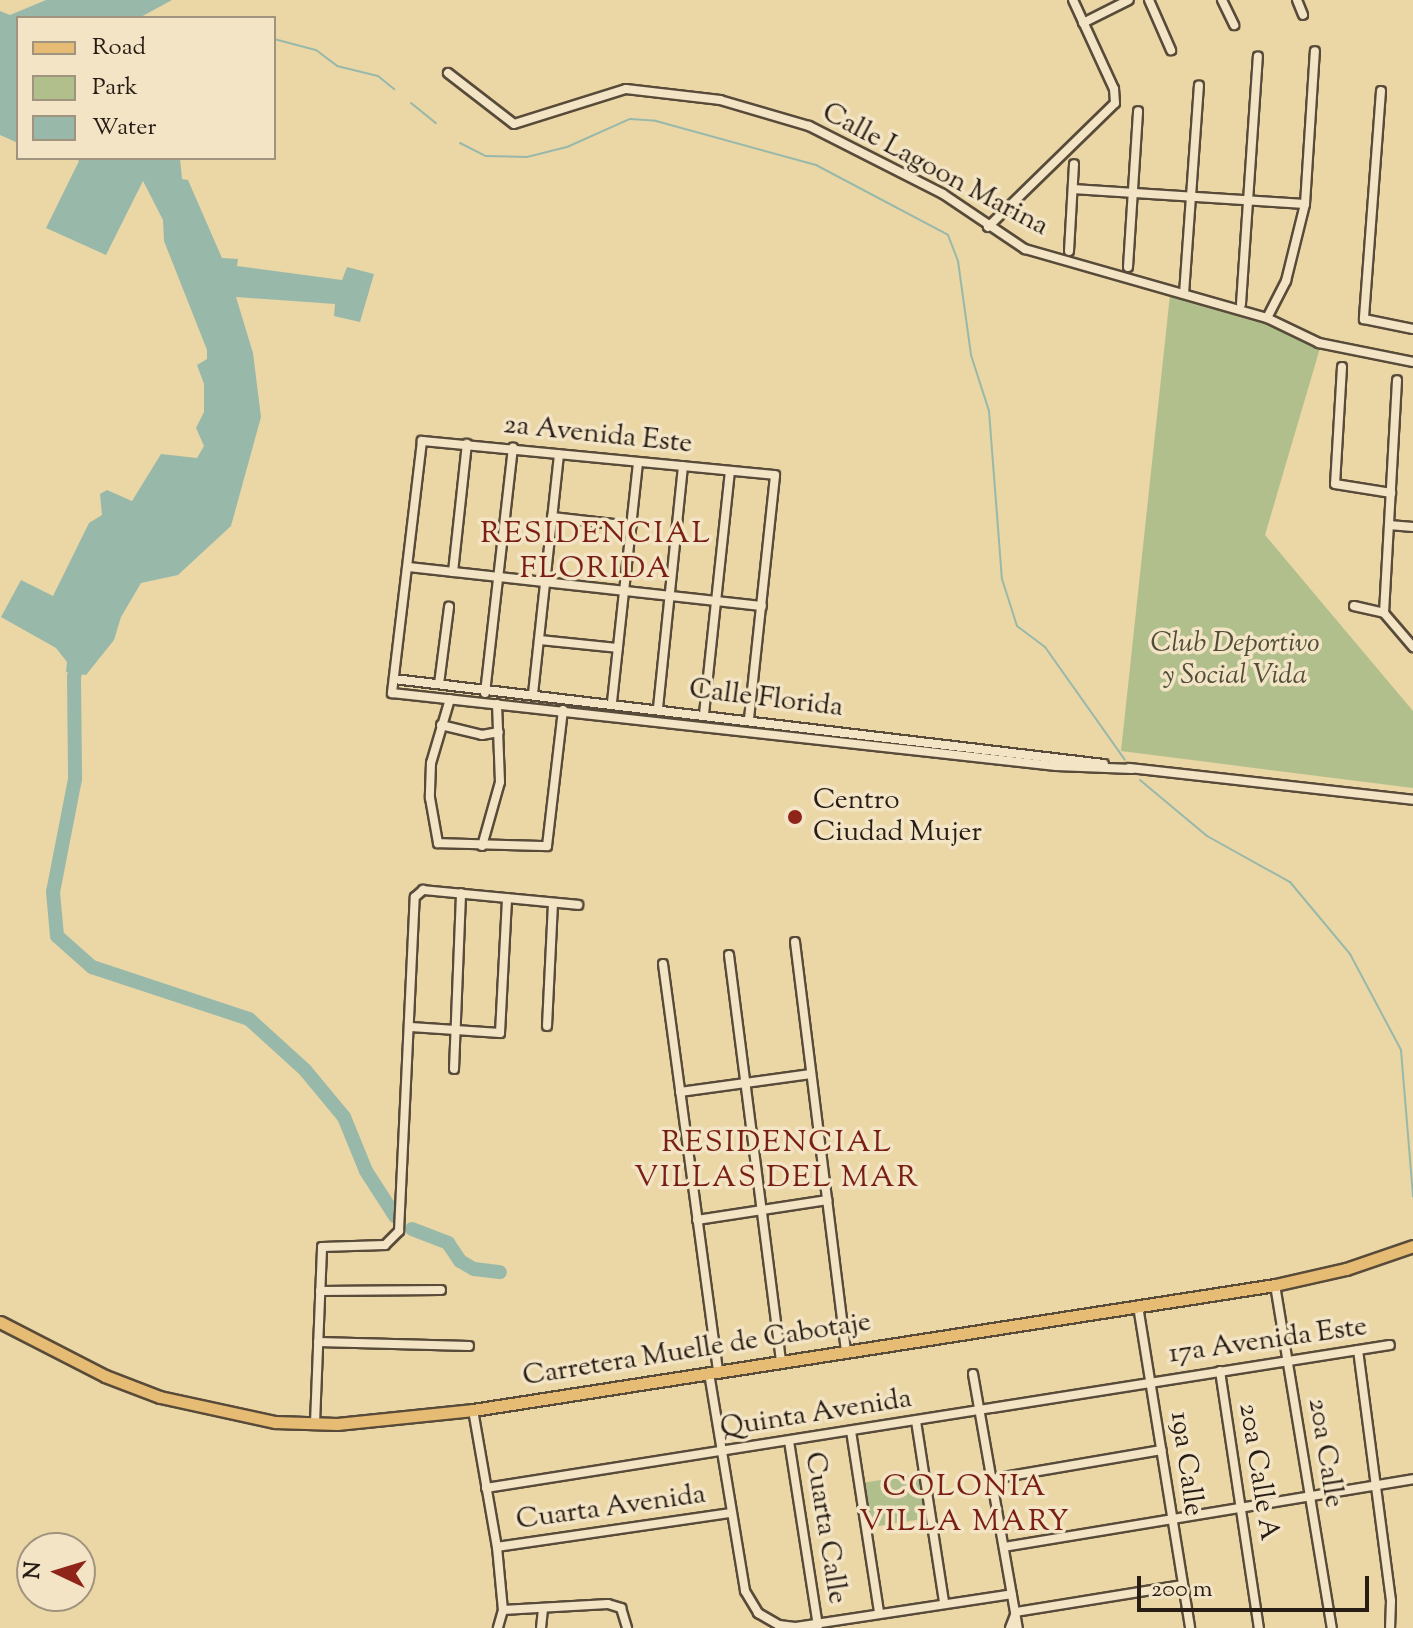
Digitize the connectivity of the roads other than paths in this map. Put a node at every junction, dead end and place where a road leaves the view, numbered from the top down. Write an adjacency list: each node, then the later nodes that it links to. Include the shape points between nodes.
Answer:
1 (1073, 0): 7 (street)
2 (1129, 0): 7 (street)
3 (1149, 0): 9 (street)
4 (1222, 0): 8 (street)
5 (1297, 0): 6 (street)
6 (1303, 15)
7 (1083, 23): 22 (street, via 1114,89 1113,107)
8 (1234, 25)
9 (1171, 50)
10 (1315, 51): 21 (street)
11 (1258, 57): 20 (street)
12 (448, 73): 22 (street, Calle Lagoon Marina, via 514,124 626,89 720,100 809,126 943,194)
13 (1199, 86): 19 (street)
14 (1381, 91): 28 (street, via 1364,319)
15 (1138, 111): 18 (street)
16 (1074, 164): 17 (street)
17 (1073, 189): 18 (street); 23 (street)
18 (1133, 193): 19 (street); 24 (street)
19 (1191, 197): 20 (street); 25 (street)
20 (1248, 200): 21 (street); 26 (street)
21 (1305, 204): 27 (street, via 1286,281)
22 (988, 227): 25 (street, Calle Lagoon Marina, via 1025,249)
23 (1069, 251)
24 (1128, 267)
25 (1184, 294): 27 (street, Calle Lagoon Marina)
26 (1241, 304)
27 (1267, 318): 29 (street, Calle Lagoon Marina, via 1319,343)
28 (1413, 329)
29 (1413, 362)
30 (1342, 367): 38 (street, via 1335,484)
31 (1397, 380): 38 (street)
32 (467, 444): 33 (street, 2a Avenida Este); 43 (street, 2a Avenida Este, via 428,440 421,446); 44 (street)
33 (513, 448): 34 (street, 2a Avenida Este); 45 (street)
34 (559, 454): 35 (street, 2a Avenida Este); 39 (street)
35 (638, 462): 36 (street, 2a Avenida Este); 41 (street)
36 (683, 466): 37 (street, 2a Avenida Este); 48 (street)
37 (730, 471): 49 (street); 50 (street, 2a Avenida Este, via 775,475)
38 (1391, 493): 40 (street)
39 (552, 517): 41 (street); 46 (street)
40 (1389, 525): 42 (street); 53 (street)
41 (631, 526): 47 (street)
42 (1413, 527)
43 (408, 567): 44 (street); 57 (street)
44 (453, 572): 45 (street)
45 (500, 577): 46 (street); 59 (street)
46 (546, 582): 47 (street); 54 (street)
47 (624, 591): 48 (street); 56 (street)
48 (670, 596): 49 (street); 65 (street)
49 (717, 601): 50 (street); 67 (street)
50 (762, 606): 68 (street)
51 (1354, 606): 53 (street)
52 (449, 607): 58 (street)
53 (1384, 613): 55 (street)
54 (539, 640): 56 (street); 60 (street)
55 (1413, 647)
56 (618, 648): 63 (street)
57 (394, 679): 58 (street, Calle Florida); 61 (street, Calle Florida, via 392,693)
58 (439, 684): 59 (street, Calle Florida)
59 (485, 689): 60 (street, Calle Florida); 62 (street)
60 (533, 694): 63 (street, Calle Florida)
61 (450, 699): 62 (street, Calle Florida); 69 (street)
62 (484, 702): 64 (street, Calle Florida)
63 (612, 702): 65 (street, Calle Florida)
64 (497, 704): 66 (street, Calle Florida); 70 (street)
65 (658, 708): 67 (street, Calle Florida)
66 (563, 710): 71 (street, Calle Florida, via 1056,766); 73 (street, via 547,846)
67 (704, 714): 68 (street, Calle Florida)
68 (749, 719): 71 (street, Calle Florida)
69 (441, 725): 70 (street, via 482,735); 73 (street, via 431,763 435,840)
70 (499, 732): 73 (street, via 500,782)
71 (1132, 769): 72 (street, Calle Florida)
72 (1413, 800)
73 (482, 846)
74 (461, 893): 75 (street); 82 (street, via 423,890 415,897); 83 (street)
75 (507, 898): 76 (street); 83 (street, via 500,1033)
76 (553, 903): 77 (street); 81 (street)
77 (578, 905)
78 (795, 942): 85 (street)
79 (729, 955): 86 (street)
80 (663, 964): 87 (street)
81 (547, 1026)
82 (411, 1027): 83 (street); 94 (street, via 399,1231 385,1245 322,1247)
83 (456, 1030): 84 (street)
84 (454, 1069)
85 (811, 1074): 86 (street); 88 (street)
86 (745, 1084): 87 (street); 89 (street)
87 (680, 1092): 90 (street)
88 (827, 1200): 89 (street); 100 (street)
89 (762, 1211): 90 (street); 103 (street)
90 (697, 1220): 105 (street)
91 (1413, 1246): 92 (main road, Carretera Muelle de Cabotaje)
92 (1275, 1285): 95 (main road, Carretera Muelle de Cabotaje); 102 (street, 20a Calle)
93 (441, 1290): 94 (street)
94 (320, 1291): 97 (street)
95 (1138, 1306): 100 (main road, Carretera Muelle de Cabotaje); 107 (street, 19a Calle)
96 (0, 1322): 111 (main road, Carretera Muelle de Cabotaje, via 105,1376 160,1397 216,1412)
97 (318, 1342): 99 (street); 111 (street)
98 (1390, 1345): 101 (street, 17a Avenida Este)
99 (469, 1346)
100 (846, 1349): 103 (main road, Carretera Muelle de Cabotaje)
101 (1358, 1350): 102 (street, 17a Avenida Este); 118 (street)
102 (1288, 1359): 104 (street, 17a Avenida Este); 120 (street, 20a Calle)
103 (781, 1361): 105 (main road, Carretera Muelle de Cabotaje)
104 (1220, 1371): 107 (street, 17a Avenida Este); 121 (street, 20a Calle A)
105 (713, 1373): 108 (main road, Carretera Muelle de Cabotaje); 115 (street)
106 (973, 1374): 109 (street)
107 (1152, 1380): 109 (street, Quinta Avenida); 114 (street, 19a Calle)
108 (473, 1410): 111 (main road, Carretera Muelle de Cabotaje); 119 (street)
109 (980, 1411): 110 (street, Quinta Avenida); 116 (street)
110 (916, 1421): 112 (street, Quinta Avenida); 128 (street)
111 (315, 1423)
112 (851, 1431): 113 (street, Quinta Avenida); 131 (street)
113 (789, 1441): 115 (street, Quinta Avenida); 133 (street, Cuarta Calle)
114 (1162, 1450): 116 (street); 123 (street, 19a Calle)
115 (721, 1451): 119 (street, Quinta Avenida); 122 (street)
116 (992, 1479): 125 (street)
117 (1413, 1479): 118 (street)
118 (1378, 1484): 120 (street); 142 (street)
119 (486, 1488): 124 (street)
120 (1310, 1495): 121 (street); 141 (street, 20a Calle)
121 (1241, 1506): 123 (street); 140 (street, 20a Calle A)
122 (731, 1513): 124 (street, Cuarta Avenida); 133 (street, via 745,1591 758,1613 779,1625)
123 (1171, 1516): 125 (street); 126 (street, 19a Calle)
124 (497, 1547): 130 (street)
125 (1004, 1547): 127 (street)
126 (1182, 1585): 132 (street); 139 (street, 19a Calle)
127 (1012, 1594): 128 (street); 132 (street)
128 (944, 1601): 131 (street)
129 (543, 1608): 130 (street); 135 (street); 136 (street, via 621,1608)
130 (503, 1610): 134 (street)
131 (879, 1612): 133 (street)
132 (1016, 1612): 137 (street); 138 (street)
133 (818, 1626)
134 (498, 1628)
135 (541, 1628)
136 (627, 1628)
137 (1010, 1628)
138 (1018, 1628)
139 (1190, 1628)
140 (1259, 1628)
141 (1332, 1628)
142 (1390, 1628)

